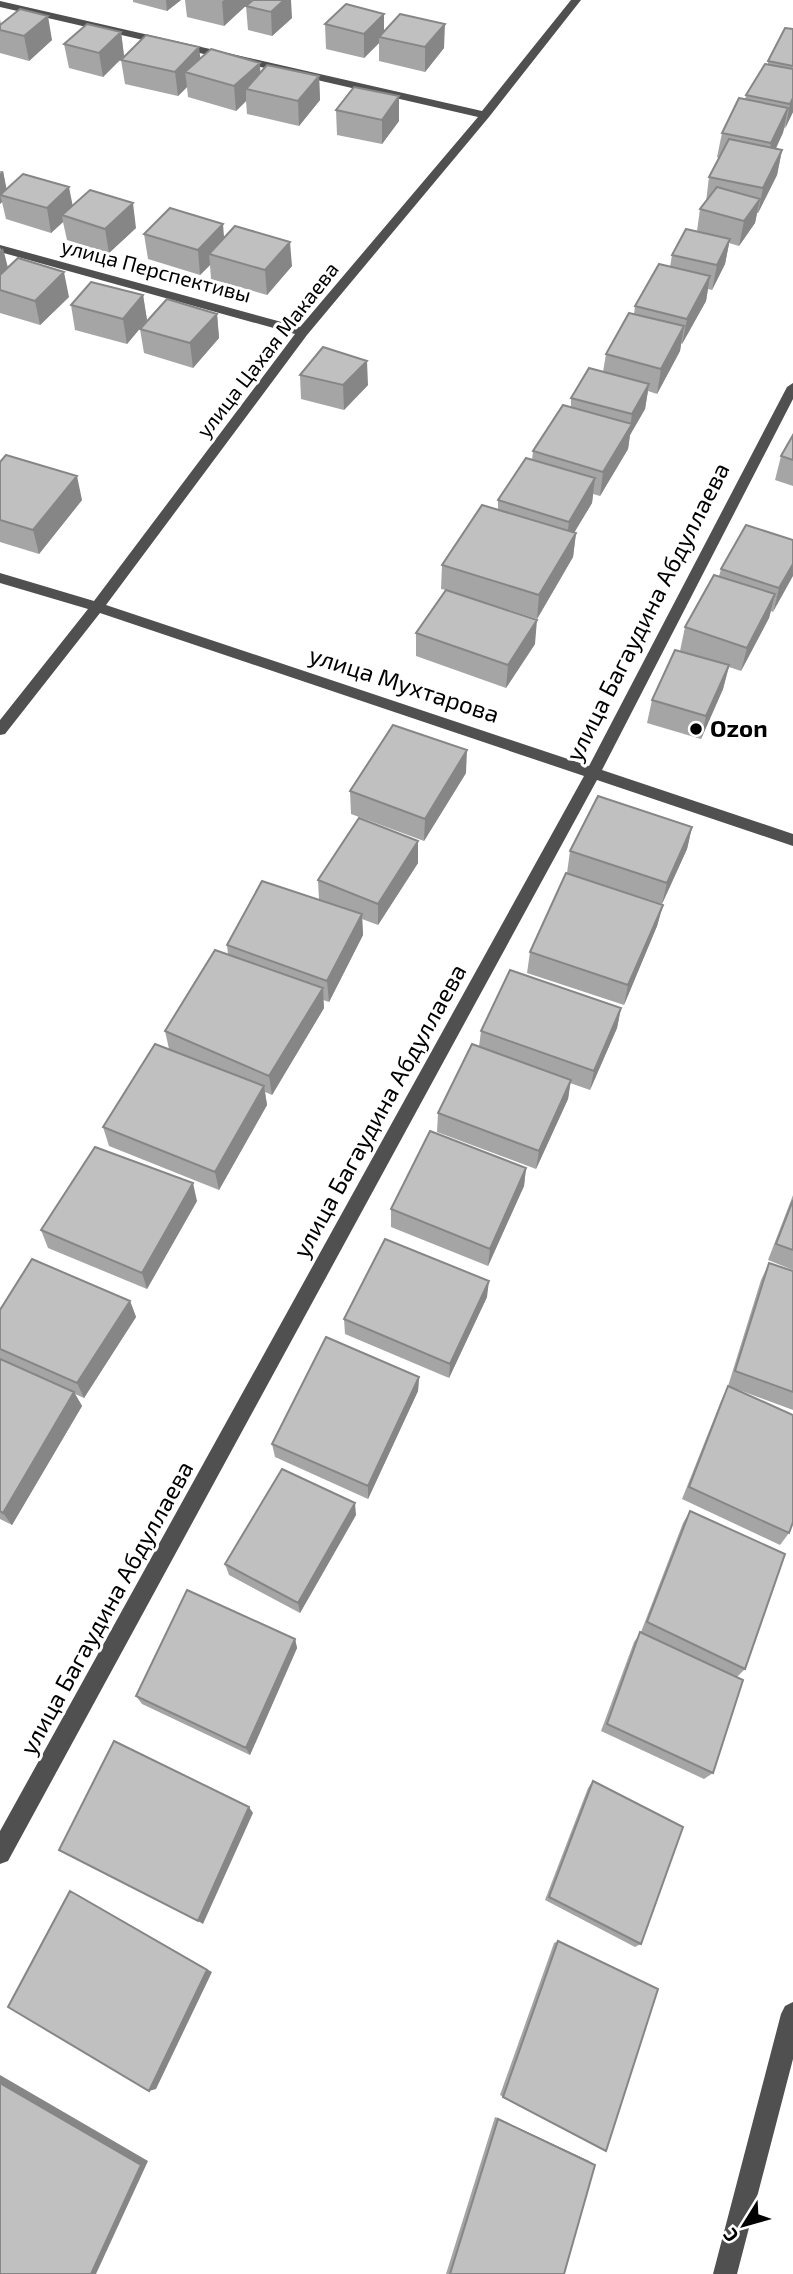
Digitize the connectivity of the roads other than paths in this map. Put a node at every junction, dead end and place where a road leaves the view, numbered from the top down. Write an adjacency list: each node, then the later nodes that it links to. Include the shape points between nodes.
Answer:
1 (576, 0): 3 (street, улица Цахая Макаева)
2 (0, 4): 3 (street)
3 (485, 116): 5 (street, улица Цахая Макаева)
4 (0, 248): 5 (street, улица Перспективы)
5 (303, 332): 8 (street, улица Цахая Макаева)
6 (793, 387): 10 (street, улица Багаудина Абдуллаева)
7 (0, 578): 8 (street, улица Мухтарова)
8 (97, 607): 9 (street, улица Цахая Макаева); 10 (street, улица Мухтарова)
9 (0, 730)
10 (594, 771): 11 (street, улица Мухтарова); 12 (street, улица Багаудина Абдуллаева)
11 (793, 840)
12 (0, 1853)
13 (793, 2014): 14 (street)
14 (724, 2274)

